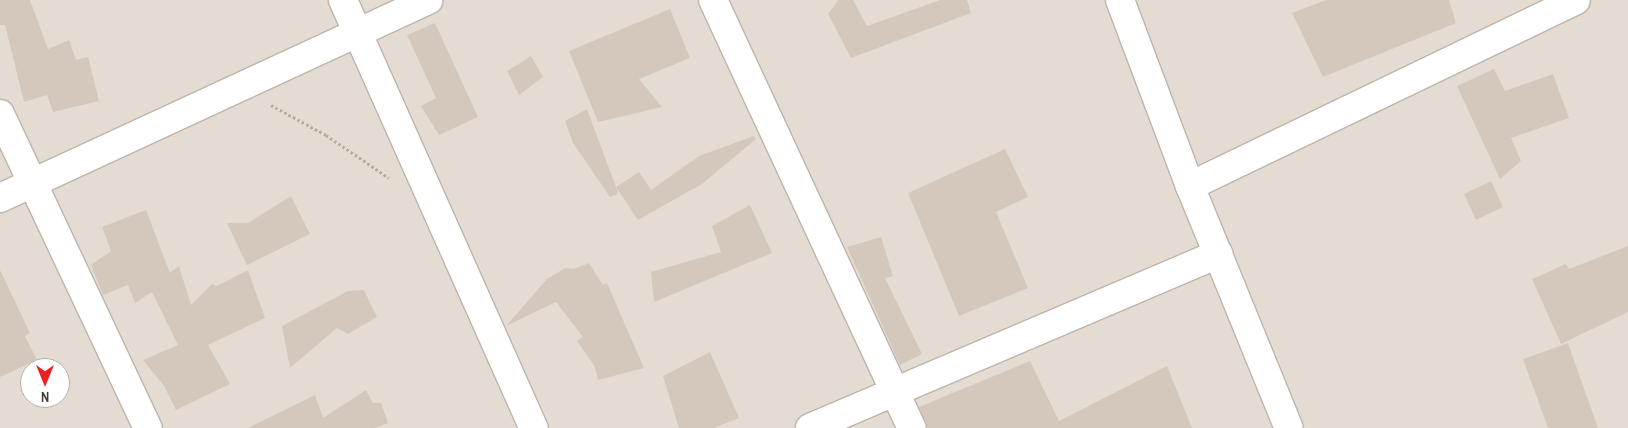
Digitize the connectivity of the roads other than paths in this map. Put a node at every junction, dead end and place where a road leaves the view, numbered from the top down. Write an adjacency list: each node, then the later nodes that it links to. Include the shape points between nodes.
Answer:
1 (343, 0): 6 (street)
2 (428, 0): 6 (street)
3 (712, 0): 12 (street)
4 (1120, 0): 9 (street)
5 (1576, 0): 9 (street)
6 (357, 31): 8 (street); 14 (street)
7 (0, 114): 8 (street)
8 (32, 184): 10 (street); 13 (street)
9 (1190, 186): 11 (street)
10 (0, 198)
11 (1218, 254): 12 (street); 17 (street)
12 (895, 392): 15 (street); 16 (street)
13 (148, 428)
14 (534, 428)
15 (810, 428)
16 (912, 428)
17 (1289, 428)

